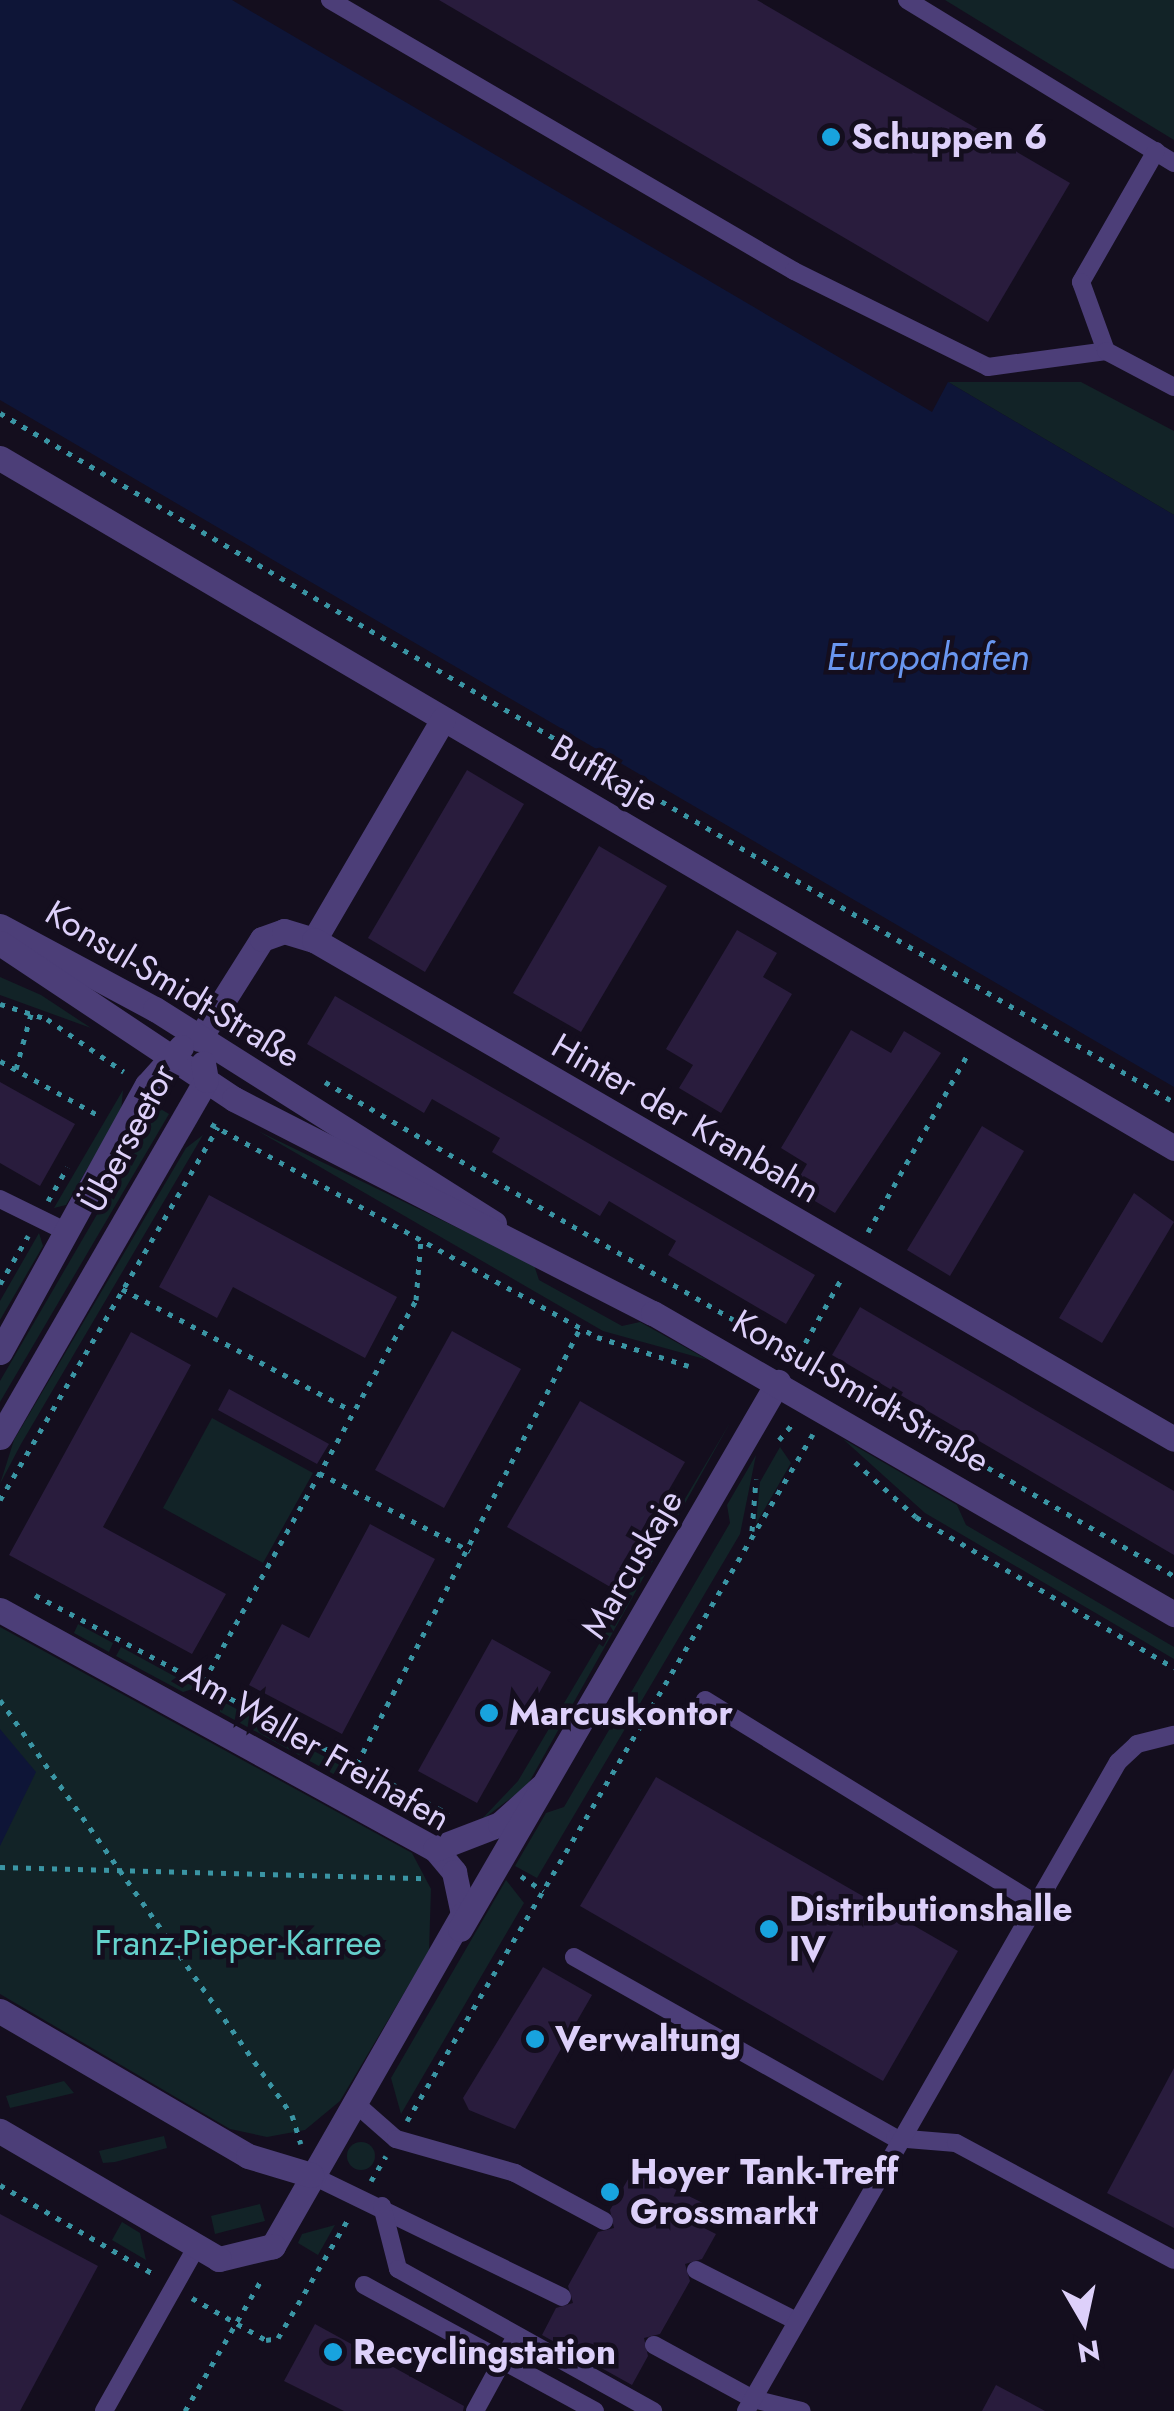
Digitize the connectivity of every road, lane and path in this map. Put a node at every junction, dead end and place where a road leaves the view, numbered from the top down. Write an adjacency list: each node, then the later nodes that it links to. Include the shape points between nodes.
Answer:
1 (330, 0): 5 (lane, via 794,270 988,366)
2 (907, 0): 3 (lane)
3 (1156, 152): 4 (lane); 5 (lane, via 1082,282)
4 (1174, 162)
5 (1106, 351): 6 (lane)
6 (1174, 387)
7 (0, 413): 13 (path, Buffkaje)
8 (0, 458): 9 (street, Buffkaje)
9 (444, 718): 11 (street); 17 (street, Buffkaje)
10 (0, 926): 18 (street, Konsul-Smidt-Straße)
11 (314, 940): 18 (street, Hinter der Kranbahn, via 284,932 262,939); 36 (street, Hinter der Kranbahn)
12 (0, 943): 19 (street, Konsul-Smidt-Straße)
13 (952, 970): 14 (path); 25 (path, Buffkaje)
14 (944, 984)
15 (0, 1004): 16 (path)
16 (31, 1014): 21 (path); 23 (path, via 121,1070)
17 (980, 1032): 29 (street, Buffkaje); 36 (path)
18 (199, 1039): 19 (street, Überseetor); 22 (street, Überseetor); 34 (street, Konsul-Smidt-Straße, via 456,1192)
19 (166, 1054): 22 (street, Konsul-Smidt-Straße); 33 (street, Überseetor)
20 (0, 1061): 21 (path)
21 (16, 1070): 27 (path)
22 (206, 1080): 34 (street, Konsul-Smidt-Straße, via 452,1216); 48 (street, Überseetor)
23 (113, 1087)
24 (344, 1089): 41 (path)
25 (1174, 1102)
26 (105, 1104): 27 (path)
27 (98, 1115): 28 (path)
28 (88, 1132)
29 (1174, 1148)
30 (78, 1149): 32 (path)
31 (0, 1199): 32 (lane)
32 (38, 1218): 33 (lane); 37 (path)
33 (67, 1232): 40 (street, Überseetor)
34 (510, 1235): 43 (street, Konsul-Smidt-Straße)
35 (420, 1239): 38 (path, via 217,1128); 39 (path); 45 (path, via 416,1300)
36 (854, 1257): 41 (path); 49 (street, Hinter der Kranbahn)
37 (0, 1284)
38 (122, 1290): 45 (path); 55 (path)
39 (580, 1328): 42 (path); 59 (path, via 477,1518)
40 (0, 1352)
41 (799, 1354): 60 (path)
42 (706, 1375)
43 (778, 1382): 44 (street, Marcuskaje); 63 (street, Konsul-Smidt-Straße)
44 (763, 1408): 46 (path); 70 (street, Marcuskaje)
45 (351, 1410): 54 (path)
46 (790, 1424): 47 (path); 51 (path)
47 (812, 1436): 50 (path); 58 (path)
48 (0, 1437)
49 (1174, 1439)
50 (826, 1444)
51 (772, 1449)
52 (840, 1452): 57 (path)
53 (762, 1462): 58 (path)
54 (319, 1473): 59 (path); 65 (path)
55 (0, 1500)
56 (940, 1518): 57 (path)
57 (934, 1528): 64 (path)
58 (752, 1531): 73 (path, via 543,1891)
59 (470, 1551): 69 (path)
60 (1174, 1576)
61 (25, 1591): 65 (path)
62 (0, 1610): 72 (street, Am Waller Freihafen)
63 (1174, 1614)
64 (1174, 1668)
65 (204, 1682): 69 (path)
66 (0, 1700): 75 (path)
67 (705, 1700): 77 (lane)
68 (1174, 1734): 77 (lane, via 1137,1744 1118,1762)
69 (357, 1764): 71 (path)
70 (547, 1780): 71 (street, Marcuskaje); 73 (street, Marcuskaje)
71 (476, 1834): 72 (street, Marcuskaje)
72 (434, 1849): 76 (street, Am Waller Freihafen)
73 (504, 1864): 78 (street, Marcuskaje)
74 (0, 1867): 75 (path)
75 (121, 1872): 76 (path, via 404,1882); 84 (path, via 292,2115)
76 (454, 1872): 78 (street, Am Waller Freihafen, via 463,1914)
77 (1036, 1904): 83 (lane)
78 (457, 1933): 81 (street)
79 (574, 1956): 83 (lane)
80 (0, 2011): 84 (street, via 248,2156)
81 (356, 2104): 84 (street); 87 (lane, via 396,2139 515,2173)
82 (0, 2131): 88 (street)
83 (895, 2138): 90 (lane, via 956,2143); 95 (lane)
84 (311, 2176): 86 (lane); 89 (street)
85 (0, 2184): 93 (path)
86 (382, 2206): 94 (lane); 97 (lane, via 398,2269)
87 (604, 2221)
88 (197, 2246): 89 (street, via 219,2258); 93 (lane)
89 (273, 2246): 96 (path)
90 (1174, 2260)
91 (696, 2270): 95 (lane)
92 (364, 2285): 99 (lane)
93 (174, 2286): 96 (path); 101 (lane)
94 (562, 2298)
95 (796, 2321): 100 (lane)
96 (236, 2325): 102 (path)
97 (516, 2336): 99 (lane); 105 (lane)
98 (654, 2345): 100 (lane)
99 (502, 2361): 103 (lane); 104 (lane)
100 (750, 2405): 106 (lane)
101 (104, 2411)
102 (185, 2411)
103 (475, 2411)
104 (595, 2411)
105 (653, 2411)
106 (802, 2411)

